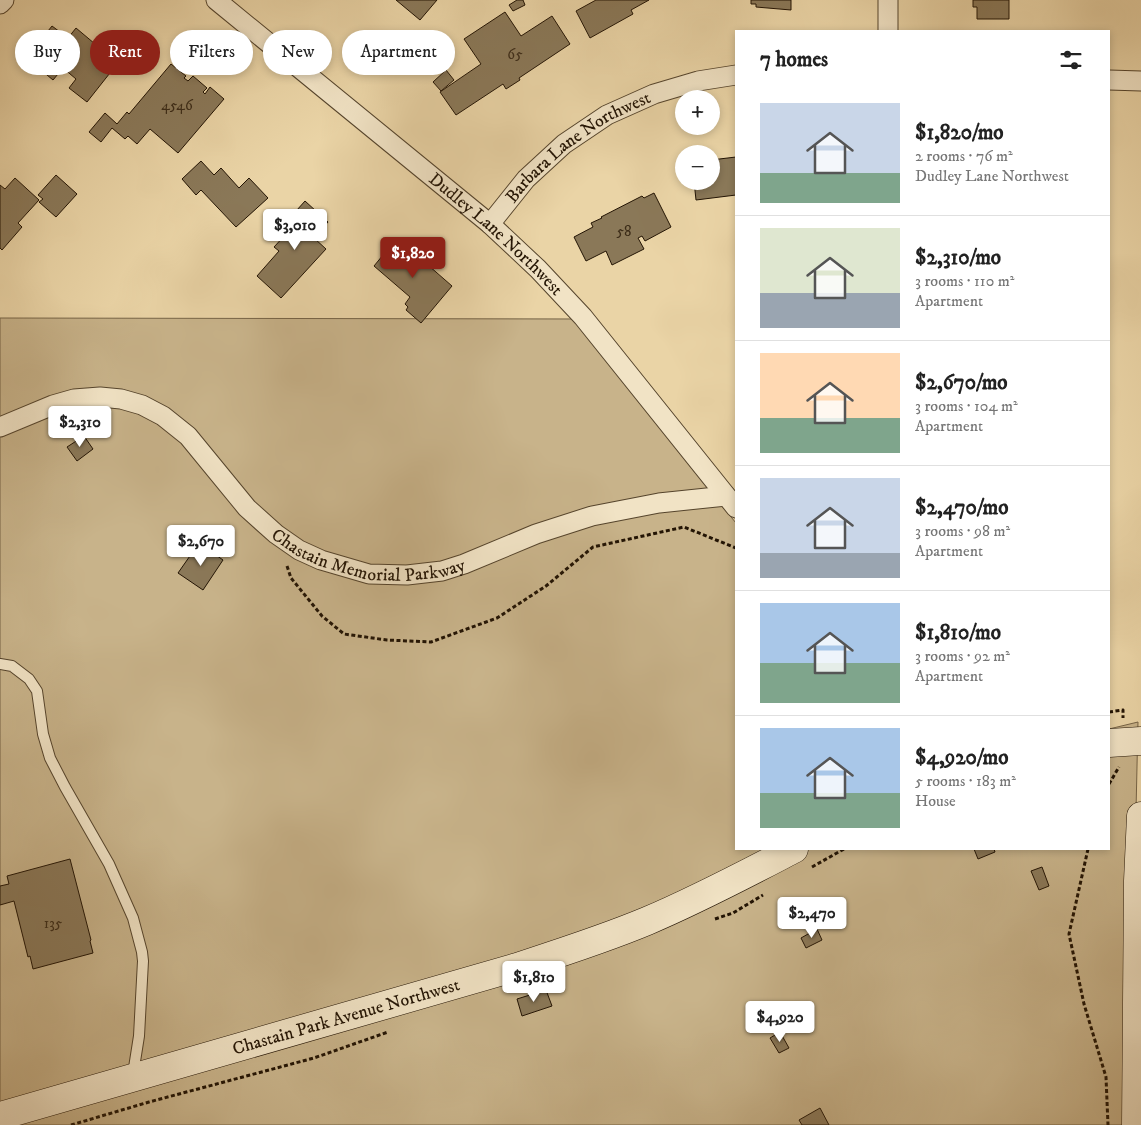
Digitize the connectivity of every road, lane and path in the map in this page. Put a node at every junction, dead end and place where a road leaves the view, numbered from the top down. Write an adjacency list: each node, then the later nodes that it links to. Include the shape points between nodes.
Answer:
1 (4, 0): 4 (street)
2 (216, 0): 9 (street, Dudley Lane Northwest)
3 (888, 0): 5 (street)
4 (0, 4)
5 (888, 30)
6 (735, 76): 9 (street, Barbara Lane Northwest, via 698,81 654,94 607,115 564,144 526,179)
7 (1110, 80): 8 (street)
8 (1141, 81)
9 (490, 224): 11 (street, Dudley Lane Northwest, via 538,269 582,318)
10 (0, 427): 12 (street, Chastain Memorial Parkway, via 74,399 100,397 142,405 163,416 188,436 247,508)
11 (731, 502): 12 (street, Chastain Memorial Parkway, via 659,502 592,516 536,534 464,564 442,571 407,575 369,574 322,560 299,550)
12 (276, 534): 13 (path, via 291,578 322,616 344,634 431,642 497,618 546,586 594,547 684,527)
13 (735, 548)
14 (0, 664): 20 (lane, via 12,666 30,678 37,691 50,758 109,864 133,918 143,960 139,1036)
15 (1141, 741): 16 (street)
16 (1110, 743)
17 (1141, 816): 23 (street)
18 (792, 850): 20 (street, Chastain Park Avenue Northwest, via 710,893 584,945)
19 (1088, 850): 22 (path, via 1069,934 1084,1004 1106,1077)
20 (132, 1078): 21 (street, Chastain Park Avenue Northwest)
21 (0, 1116)
22 (1108, 1125)
23 (1136, 1125)

